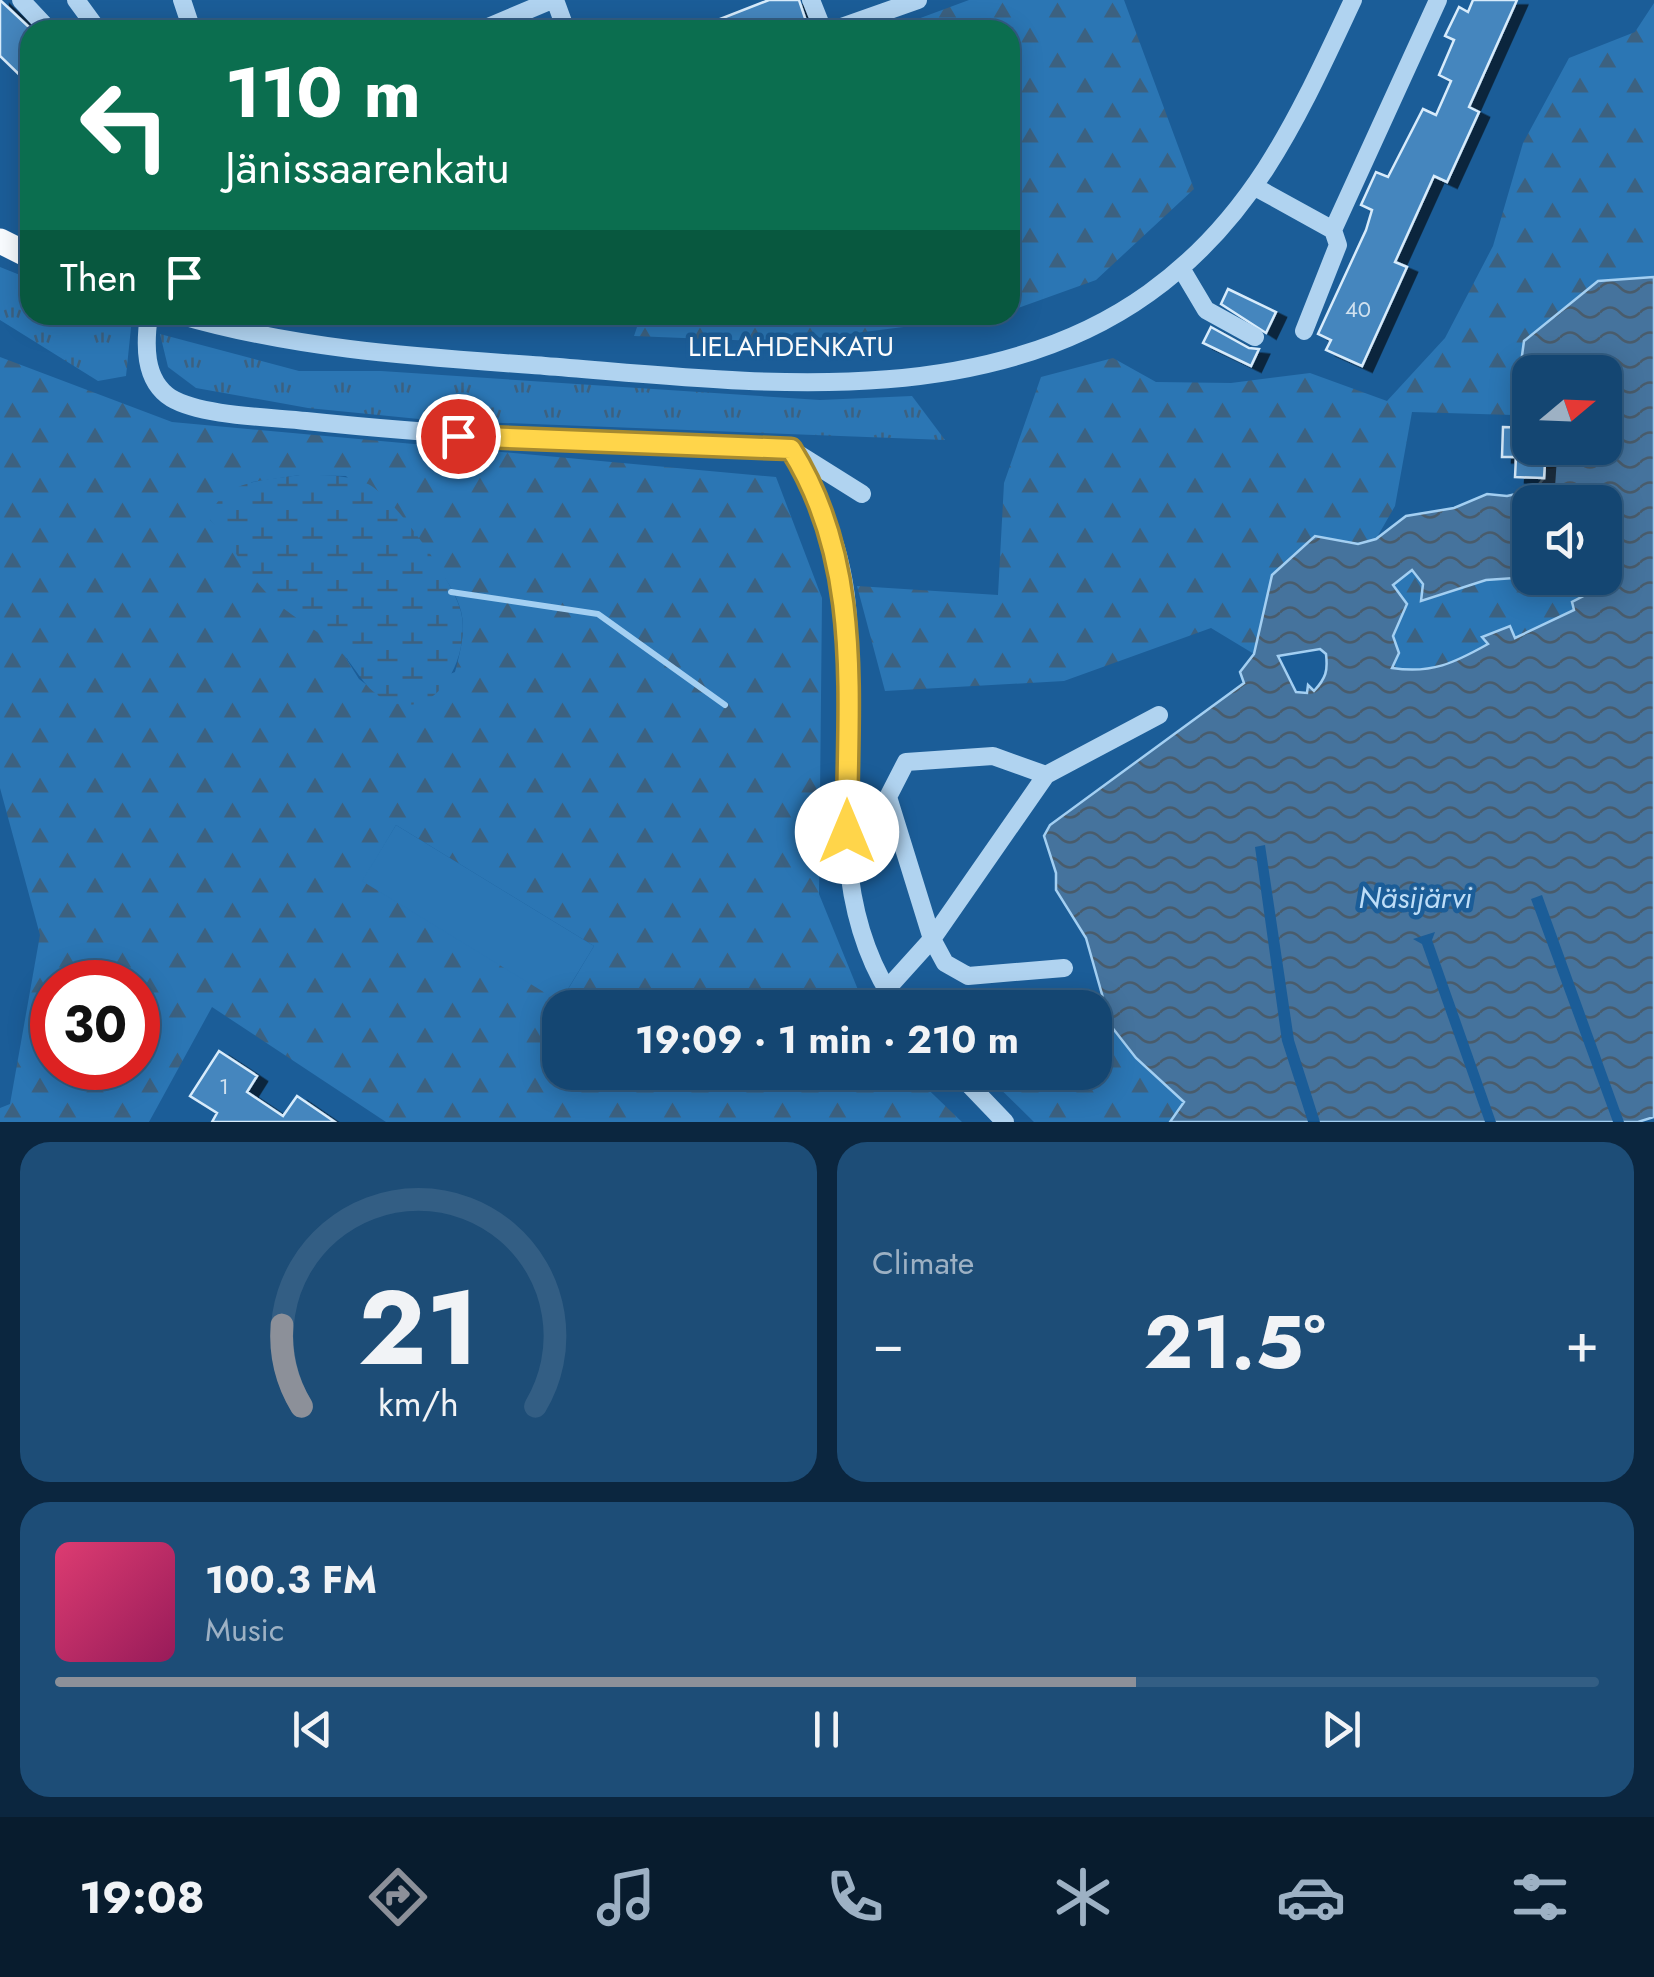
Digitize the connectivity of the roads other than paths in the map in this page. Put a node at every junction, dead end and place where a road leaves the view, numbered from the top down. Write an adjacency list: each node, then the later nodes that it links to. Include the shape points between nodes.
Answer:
1 (20, 0): 6 (street)
2 (554, 0): 7 (street)
3 (918, 0): 8 (street)
4 (1353, 0): 9 (street, LIELAHDENKATU)
5 (1438, 0): 10 (street)
6 (39, 20)
7 (505, 20)
8 (861, 20)
9 (1257, 188): 10 (street); 11 (street, LIELAHDENKATU, via 1226,228)
10 (1334, 230): 14 (street, via 1338,245)
11 (1181, 268): 13 (street, LIELAHDENKATU, via 1102,321 1010,357 906,376 823,382 346,350); 15 (street, via 1206,310)
12 (148, 325): 16 (street, via 152,374 183,403 425,434)
13 (216, 325)
14 (1304, 331)
15 (1255, 336)
16 (791, 449): 17 (street); 22 (street, via 829,524 847,604 847,870 862,938)
17 (862, 494)
18 (1160, 715): 19 (street)
19 (1046, 775): 20 (street); 20 (street, via 993,756 906,762 888,797)
20 (932, 940): 21 (street, via 945,964 968,976); 22 (street)
21 (1064, 968)
22 (886, 990)
23 (974, 1090): 24 (street)
24 (1005, 1122)

